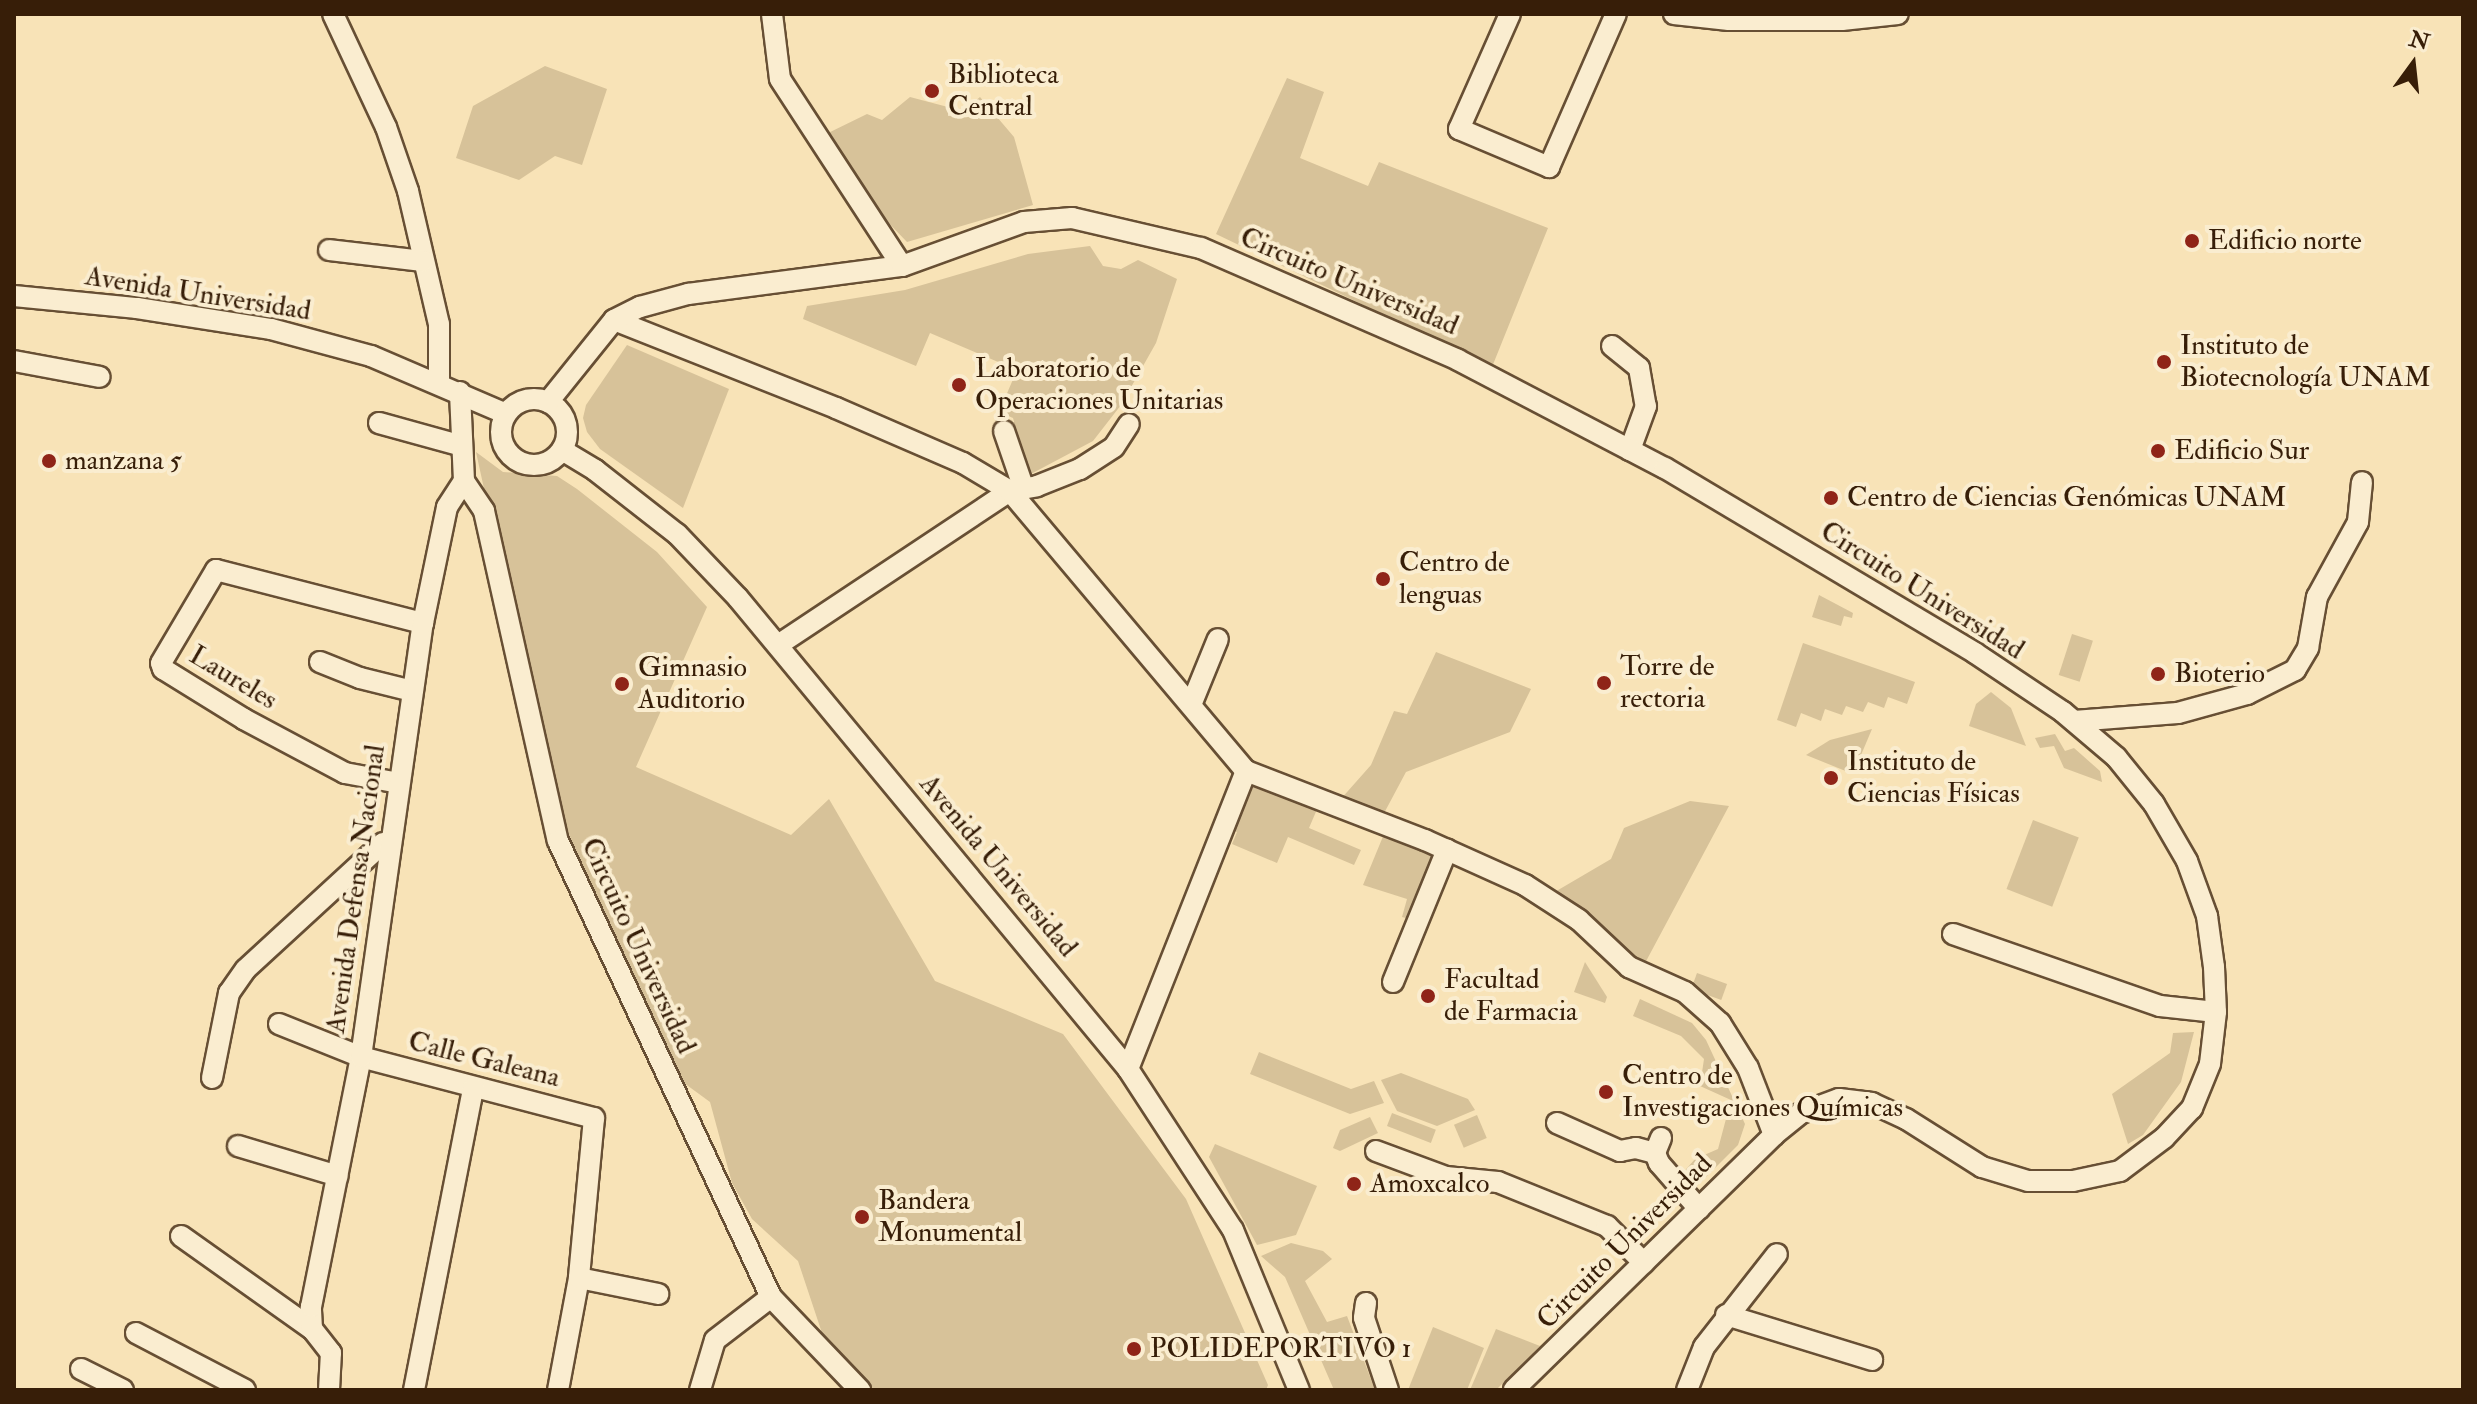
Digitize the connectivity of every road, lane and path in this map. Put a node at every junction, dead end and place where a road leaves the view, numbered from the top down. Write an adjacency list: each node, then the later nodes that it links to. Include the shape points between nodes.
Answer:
1 (333, 14): 8 (street, via 394,148)
2 (772, 14): 9 (street, via 780,79)
3 (1510, 14): 4 (street, via 1459,129 1549,167)
4 (1616, 14)
5 (1674, 14): 6 (street, via 1729,20 1842,20)
6 (1898, 14)
7 (329, 250): 8 (street)
8 (423, 261): 15 (street, via 439,324)
9 (902, 266): 11 (street, Circuito Universidad, via 688,294); 24 (street, Circuito Universidad, via 1024,222 1072,218 1201,248 1458,360)
10 (14, 296): 15 (street, Avenida Universidad, via 271,329 371,356)
11 (614, 320): 17 (street, Circuito Universidad); 27 (street, via 836,408)
12 (1612, 346): 24 (street, via 1639,368 1646,406)
13 (14, 361): 14 (street)
14 (100, 377)
15 (439, 383): 16 (street, Avenida Universidad)
16 (460, 392): 18 (street); 22 (street)
17 (548, 402): 18 (street, via 525,400); 23 (street, via 564,418)
18 (506, 414): 23 (street, via 501,436 511,456 543,463)
19 (379, 423): 22 (street)
20 (1129, 424): 27 (street, via 1114,447 1080,469)
21 (1004, 431): 27 (street)
22 (462, 446): 25 (street)
23 (562, 450): 30 (street, Avenida Universidad, via 677,534)
24 (1630, 450): 34 (street, Circuito Universidad, via 1975,653)
25 (464, 481): 28 (street, Avenida Defensa Nacional, via 447,507); 58 (street, Circuito Universidad, via 484,511 558,841)
26 (2362, 482): 34 (street, via 2358,522 2317,597 2308,648 2295,670 2247,694 2178,713)
27 (1017, 490): 30 (street); 33 (street)
28 (423, 623): 32 (street, Avenida Defensa Nacional); 36 (street, Laureles, via 216,570 161,663 244,719 345,773)
29 (1218, 639): 33 (street)
30 (778, 645): 44 (street, Avenida Universidad)
31 (320, 662): 32 (street)
32 (412, 691): 36 (street, Avenida Defensa Nacional)
33 (1191, 705): 35 (street)
34 (2074, 721): 41 (street, Circuito Universidad, via 2116,757 2154,804 2187,861 2207,916)
35 (1246, 771): 38 (street); 44 (street)
36 (399, 783): 43 (street, Avenida Defensa Nacional)
37 (383, 843): 45 (street, via 246,969 229,993)
38 (1447, 850): 40 (street); 48 (street, via 1525,885 1579,920 1629,967 1703,1005 1748,1068)
39 (1953, 934): 41 (street, via 2160,1006)
40 (1393, 982)
41 (2216, 1012): 48 (street, Circuito Universidad, via 2210,1064 2192,1108 2164,1138 2120,1171 2073,1181 2028,1181 1982,1167 1872,1103 1839,1099 1801,1113)
42 (279, 1024): 43 (street, Calle Galeana)
43 (361, 1057): 46 (street, Calle Galeana); 51 (street, Avenida Defensa Nacional)
44 (1128, 1069): 72 (street, Avenida Universidad, via 1233,1230)
45 (212, 1078)
46 (473, 1088): 56 (street, Calle Galeana, via 594,1118); 68 (street)
47 (1557, 1123): 52 (street, via 1620,1151 1658,1146 1659,1163)
48 (1774, 1135): 52 (street, Circuito Universidad)
49 (238, 1146): 51 (street)
50 (1376, 1151): 55 (street, via 1446,1177 1498,1182 1607,1226)
51 (338, 1176): 61 (street, Avenida Defensa Nacional, via 311,1307)
52 (1699, 1209): 55 (street, Circuito Universidad)
53 (181, 1236): 61 (street)
54 (1777, 1254): 60 (street)
55 (1644, 1263): 74 (street, Circuito Universidad)
56 (579, 1278): 57 (street); 69 (street)
57 (658, 1294)
58 (771, 1297): 70 (street, via 715,1340); 71 (street, Circuito Universidad)
59 (1366, 1303): 73 (street, via 1364,1318)
60 (1726, 1315): 63 (street); 75 (street, via 1704,1347)
61 (312, 1329): 67 (street, via 331,1353)
62 (136, 1333): 66 (street)
63 (1872, 1360)
64 (81, 1369): 65 (street)
65 (123, 1390)
66 (245, 1390)
67 (329, 1390)
68 (414, 1390)
69 (558, 1390)
70 (700, 1390)
71 (860, 1390)
72 (1299, 1390)
73 (1388, 1390)
74 (1514, 1390)
75 (1687, 1390)

